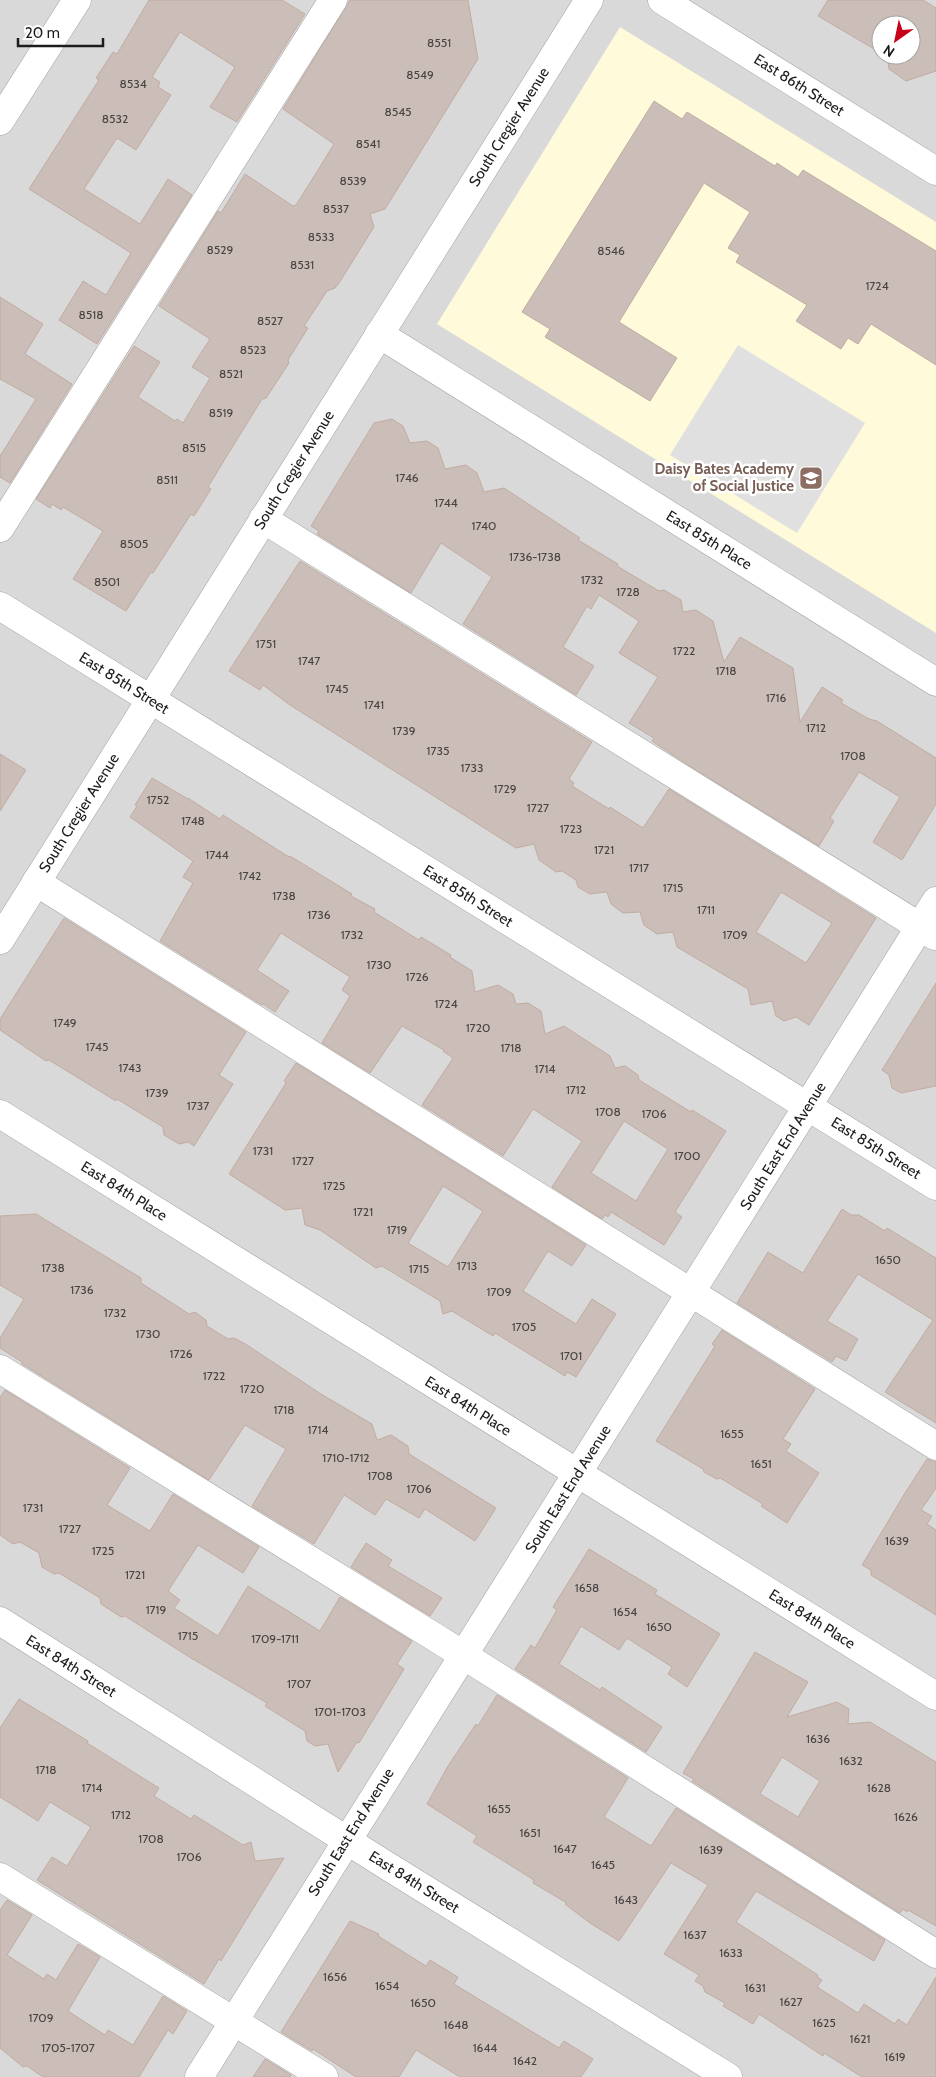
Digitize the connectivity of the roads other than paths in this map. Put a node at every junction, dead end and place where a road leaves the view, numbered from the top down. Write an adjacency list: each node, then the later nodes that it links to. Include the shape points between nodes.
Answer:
1 (77, 0): 5 (street)
2 (333, 0): 9 (street)
3 (589, 0): 7 (street, South Cregier Avenue)
4 (662, 0): 6 (street, East 86th Street)
5 (0, 121)
6 (936, 171)
7 (379, 334): 8 (street, South Cregier Avenue); 11 (street, East 85th Place)
8 (263, 520): 12 (street, South Cregier Avenue); 15 (street)
9 (0, 528)
10 (0, 606): 12 (street, East 85th Street)
11 (936, 682)
12 (150, 700): 13 (street, South Cregier Avenue); 17 (street, East 85th Street)
13 (36, 882): 16 (street, South Cregier Avenue); 20 (street)
14 (936, 901): 15 (street, South East End Avenue)
15 (928, 931): 17 (street, South East End Avenue)
16 (0, 940)
17 (808, 1106): 19 (street, East 85th Street); 20 (street, South East End Avenue)
18 (0, 1114): 23 (street, East 84th Place)
19 (936, 1186)
20 (691, 1293): 22 (street); 23 (street, South East End Avenue)
21 (0, 1369): 25 (street)
22 (936, 1446)
23 (578, 1474): 25 (street, South East End Avenue); 26 (street, East 84th Place)
24 (0, 1621): 27 (street, East 84th Street)
25 (462, 1654): 27 (street, South East End Avenue); 29 (street)
26 (936, 1696)
27 (346, 1840): 30 (street, South East End Avenue); 33 (street, East 84th Street)
28 (0, 1877): 30 (street)
29 (936, 1954)
30 (233, 2021): 31 (street, South East End Avenue); 32 (street)
31 (199, 2077)
32 (324, 2077)
33 (728, 2077)

